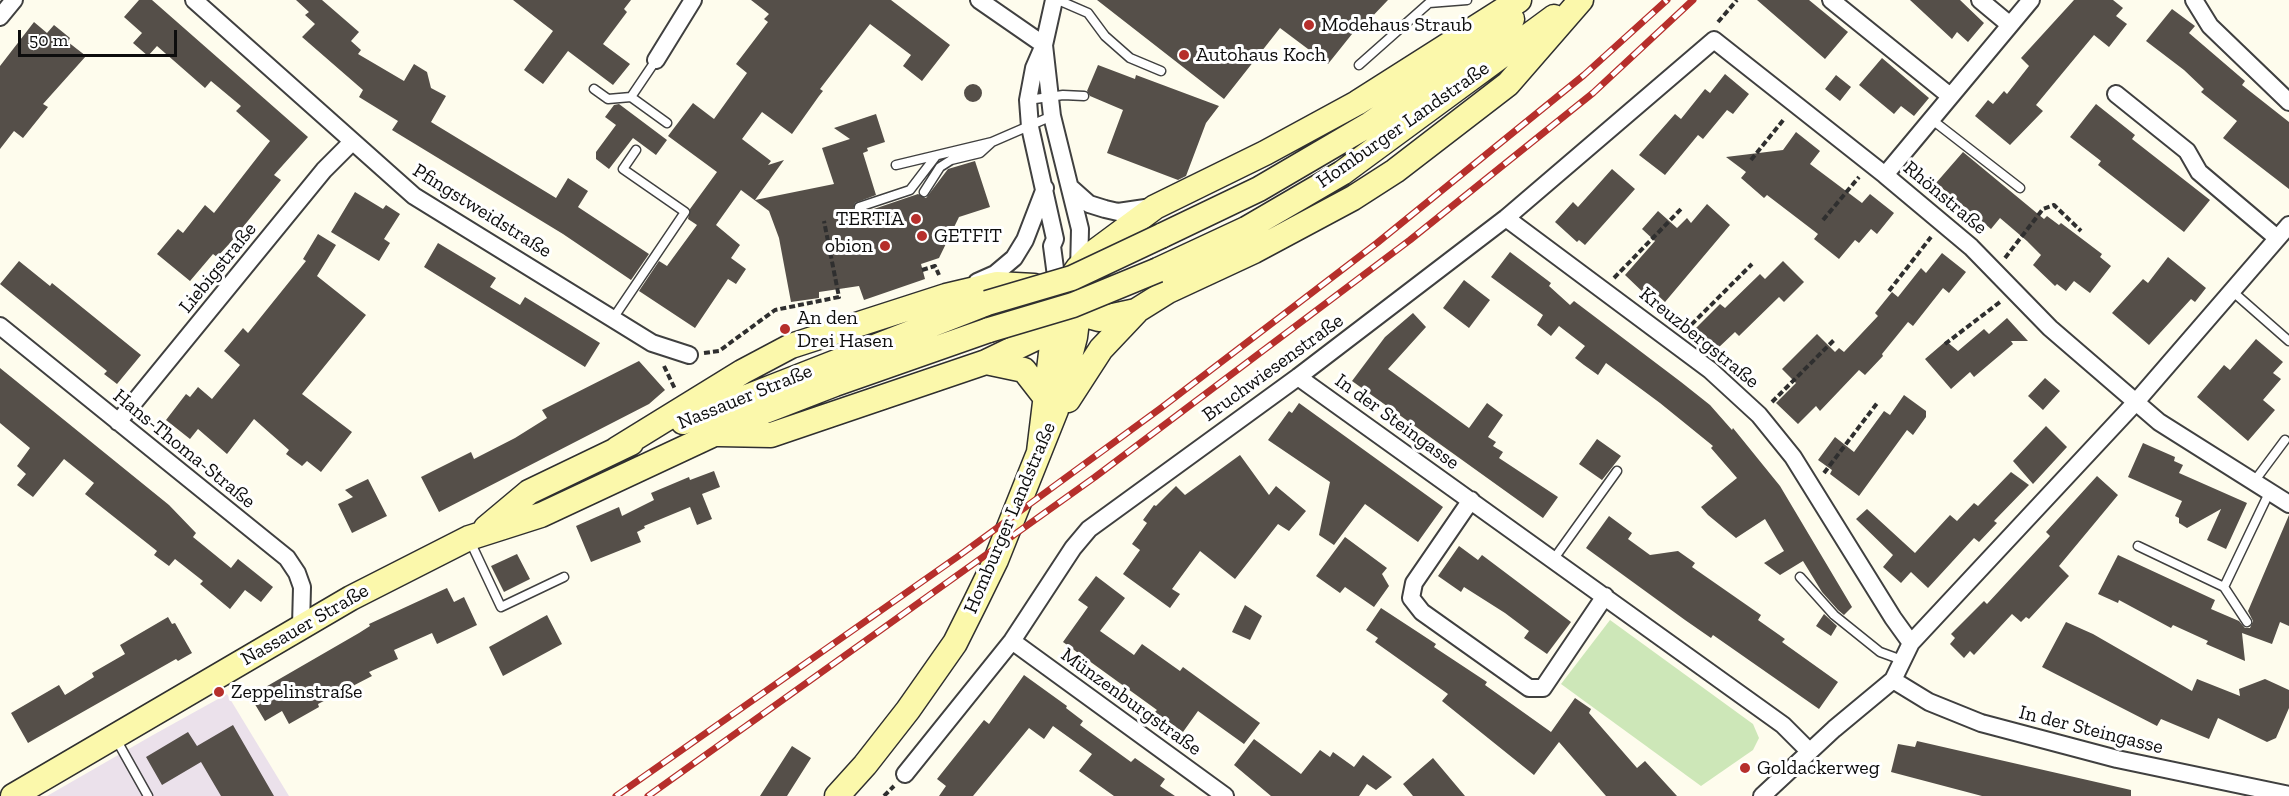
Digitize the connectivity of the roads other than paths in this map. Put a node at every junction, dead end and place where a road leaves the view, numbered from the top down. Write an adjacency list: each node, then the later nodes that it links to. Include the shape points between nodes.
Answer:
1 (14, 0): 15 (street)
2 (194, 0): 34 (street, Pfingstweidstraße)
3 (693, 0): 19 (street)
4 (979, 0): 18 (street)
5 (1056, 0): 18 (street); 21 (lane, via 1088,13 1105,36 1130,58)
6 (1467, 0): 20 (lane, via 1429,3)
7 (1520, 0): 44 (main road, via 1357,103)
8 (1534, 0): 48 (main road, Homburger Landstraße, via 1477,48 1370,124 1259,189)
9 (1577, 0): 51 (main road, Homburger Landstraße, via 1342,173 1246,229)
10 (1581, 0): 55 (main road, via 1509,84 1395,171 1353,198)
11 (1832, 0): 25 (street)
12 (1980, 0): 16 (street)
13 (2031, 0): 16 (street)
14 (2194, 0): 29 (street, via 2210,27)
15 (0, 17)
16 (2010, 25): 25 (street)
17 (1714, 40): 39 (street, Rhönstraße); 46 (street, Bruchwiesenstraße)
18 (1044, 45): 27 (street); 28 (street, via 1034,68)
19 (656, 60): 26 (lane)
20 (1359, 65)
21 (1161, 71)
22 (594, 89): 26 (lane, via 608,99)
23 (2116, 94): 49 (street, via 2187,152 2199,172)
24 (1084, 96): 27 (lane)
25 (1950, 96): 31 (street)
26 (631, 97): 32 (lane)
27 (1049, 98): 28 (lane); 30 (street)
28 (1028, 100): 33 (street)
29 (2289, 102)
30 (1052, 116): 33 (lane); 41 (street)
31 (1931, 118): 39 (street); 42 (lane)
32 (667, 123)
33 (1030, 127): 35 (lane); 40 (street)
34 (352, 142): 57 (street, Pfingstweidstraße, via 414,196); 66 (street, Liebigstraße, via 324,170)
35 (992, 142): 37 (lane); 43 (lane, via 980,153 940,167)
36 (636, 150): 57 (lane, via 623,169 685,212)
37 (936, 156): 38 (lane); 45 (lane, via 910,190 859,207)
38 (896, 165)
39 (1885, 175): 65 (street, Rhönstraße, via 1995,270 2050,328)
40 (1045, 187): 52 (street, via 1014,258 995,274); 54 (street, via 1055,239 1052,246)
41 (1071, 188): 44 (street, via 1089,204 1118,212); 50 (street, via 1080,229)
42 (2020, 188)
43 (924, 192)
44 (1155, 207): 50 (main road)
45 (858, 215)
46 (1506, 218): 63 (street, Bruchwiesenstraße); 86 (street, Kreuzbergstraße, via 1674,343 1759,415 1793,457)
47 (2289, 225): 49 (street)
48 (1161, 236): 69 (main road, Nassauer Straße, bridge, via 1072,278 987,303)
49 (2277, 238): 53 (street)
50 (1078, 268): 54 (main road); 56 (street)
51 (1158, 270): 67 (main road, Nassauer Straße, bridge, via 1073,305 835,384)
52 (944, 289): 54 (main road, via 997,284 1034,286); 69 (main road, via 791,346)
53 (2232, 291): 60 (lane); 65 (street)
54 (1058, 296): 56 (main road); 59 (main road, Homburger Landstraße)
55 (1136, 311): 56 (main road, via 1099,320); 70 (main road, via 1082,375)
56 (1078, 313): 59 (main road); 70 (main road, Homburger Landstraße, via 1056,410)
57 (614, 317): 61 (street, Pfingstweidstraße, via 652,343)
58 (0, 326): 66 (street, Hans-Thoma-Straße)
59 (1055, 332): 62 (main road); 64 (main road, Homburger Landstraße)
60 (2289, 341)
61 (689, 355)
62 (986, 362): 64 (main road, via 1024,370); 67 (main road, via 771,435)
63 (1298, 377): 74 (street, In der Steingasse); 85 (street, Bruchwiesenstraße, via 1089,529)
64 (1045, 397): 70 (main road, Homburger Landstraße)
65 (2135, 403): 72 (street, Rhönstraße); 86 (street)
66 (118, 422): 84 (street, Hans-Thoma-Straße, via 287,558 302,587)
67 (710, 434): 76 (main road, Nassauer Straße, via 541,515)
68 (2285, 440): 72 (lane)
69 (617, 449): 76 (main road, Nassauer Straße, via 529,492)
70 (1039, 452): 91 (main road, Homburger Landstraße, via 996,560 955,643)
71 (1617, 471): 78 (lane)
72 (2252, 483): 73 (street, Rhönstraße)
73 (2269, 494): 75 (street, Rhönstraße); 81 (lane)
74 (1471, 500): 78 (street, In der Steingasse); 82 (street, via 1414,583 1411,598 1431,618 1529,688 1543,688)
75 (2289, 504)
76 (473, 536): 79 (lane, via 501,607); 84 (main road, Nassauer Straße)
77 (2138, 546): 81 (lane)
78 (1553, 560): 82 (street, In der Steingasse)
79 (564, 577)
80 (1800, 577): 87 (lane, via 1834,615 1880,651)
81 (2224, 586): 83 (lane)
82 (1605, 597): 90 (street, In der Steingasse, via 1783,725)
83 (2247, 622)
84 (301, 626): 89 (main road, Nassauer Straße)
85 (1012, 641): 92 (street, Bruchwiesenstraße); 98 (street, Münzenburgstraße)
86 (1911, 643): 87 (street)
87 (1902, 660): 88 (street)
88 (1893, 680): 90 (street); 93 (street, In der Steingasse, via 1929,702 1981,723 2117,759)
89 (114, 736): 94 (main road, Nassauer Straße); 95 (lane)
90 (1809, 751): 99 (street)
91 (865, 765): 96 (main road, Homburger Landstraße); 97 (main road, Homburger Landstraße)
92 (905, 774)
93 (2289, 795)
94 (13, 796)
95 (148, 796)
96 (837, 796)
97 (850, 796)
98 (1225, 796)
99 (1762, 796)

